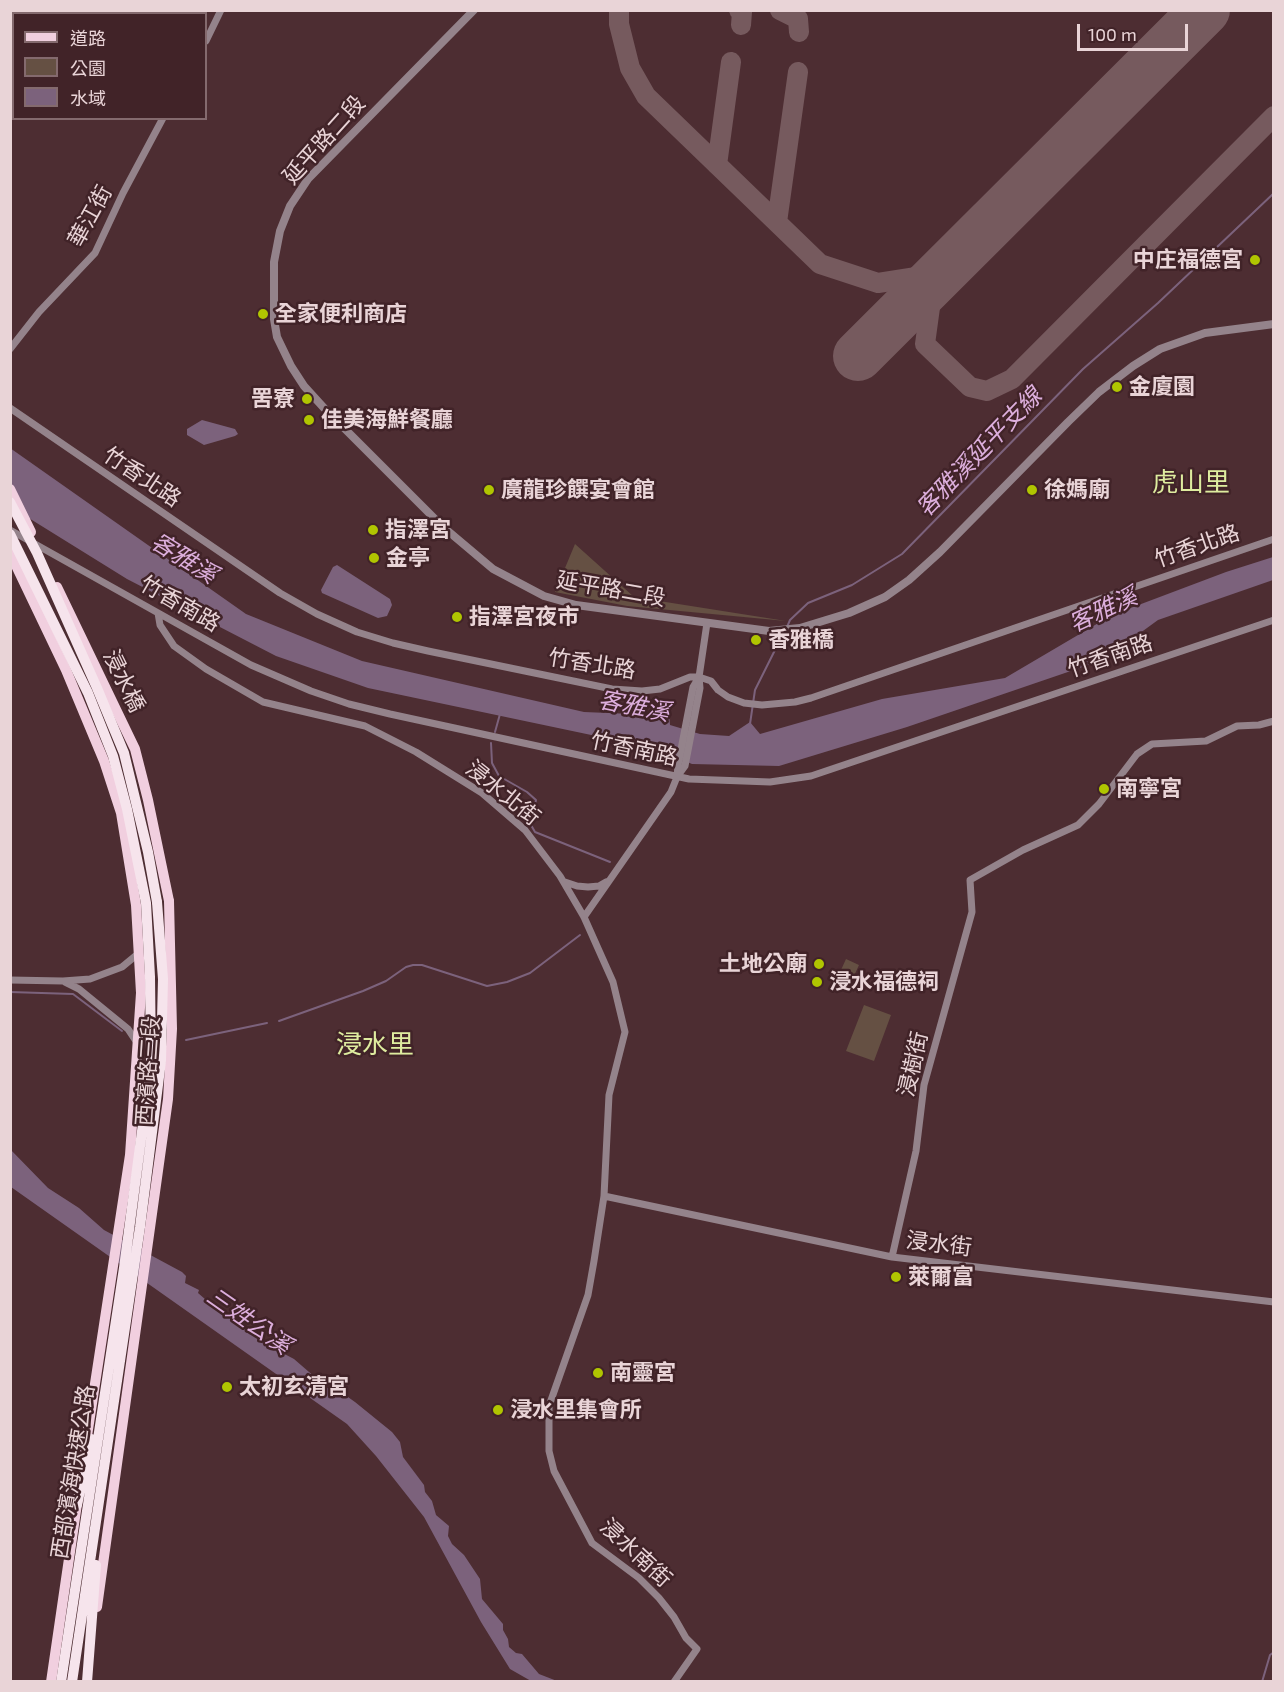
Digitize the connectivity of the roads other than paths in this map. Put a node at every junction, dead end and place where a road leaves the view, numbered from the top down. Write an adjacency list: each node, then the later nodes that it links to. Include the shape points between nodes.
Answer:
1 (221, 10): 3 (street)
2 (474, 10): 15 (street, 延平路二段, via 308,179 290,206 274,262 277,337 291,366 318,400 442,526 493,569 544,596 576,605)
3 (207, 39)
4 (162, 120): 6 (street, 華江街, via 95,253)
5 (1274, 324): 15 (street, 延平路二段, via 1205,333 1160,349 1133,366 1099,392 940,552 885,597 849,614 800,628 769,631)
6 (10, 349)
7 (10, 408): 16 (street, 竹香北路, via 280,593 357,632 428,651 612,689 660,689)
8 (10, 489): 21 (main road, 浸水橋, bridge, via 135,749 148,800)
9 (10, 502): 21 (highway, 浸水橋, bridge, via 124,753 148,852)
10 (10, 532): 13 (street, 竹香南路); 21 (highway, 浸水橋, via 88,693 113,756)
11 (1274, 539): 16 (street, 竹香北路, via 786,704 744,703)
12 (10, 553): 21 (main road, via 104,761)
13 (158, 613): 18 (street, 竹香南路, via 251,665 350,704); 20 (street, 浸水北街, via 160,625 174,646 263,702 365,726 417,752 482,793 525,830)
14 (1274, 620): 18 (street, 竹香南路, via 811,776 770,782)
15 (707, 623): 16 (street)
16 (699, 677): 18 (street)
17 (1274, 721): 28 (street, 浸樹街, via 1237,726 1206,741 1152,744 1137,754 1078,825 970,880 972,912 924,1085 916,1151)
18 (677, 777): 19 (street, via 671,792)
19 (608, 881): 20 (street, via 588,887); 22 (street)
20 (564, 882): 22 (street, 浸水北街)
21 (152, 903): 23 (main road, 西濱路三段); 29 (highway, via 163,979 161,1061 134,1232); 37 (main road, 西濱路三段, via 172,1029 168,1099)
22 (584, 917): 27 (street, 浸水北街, via 613,982 625,1032 609,1095)
23 (139, 953): 25 (street, via 112,971 90,979); 26 (main road, 西濱路三段)
24 (10, 980): 25 (street)
25 (63, 981): 26 (street, via 79,989 128,1029)
26 (139, 1046): 29 (main road, 西濱路三段, via 122,1215)
27 (604, 1196): 28 (street, 浸水街); 38 (street, 浸水南街, via 588,1295 549,1406 549,1451 554,1471 592,1543 659,1598 697,1649)
28 (892, 1257): 30 (street, 浸水街)
29 (124, 1268): 31 (highway, 西部濱海快速公路); 32 (highway, 西部濱海快速公路); 33 (main road)
30 (1274, 1302)
31 (112, 1342): 33 (highway); 35 (highway, 西部濱海快速公路)
32 (105, 1466): 36 (highway, 西部濱海快速公路); 37 (highway)
33 (77, 1504): 34 (main road)
34 (51, 1682)
35 (61, 1682)
36 (72, 1682)
37 (87, 1682)
38 (674, 1682)

